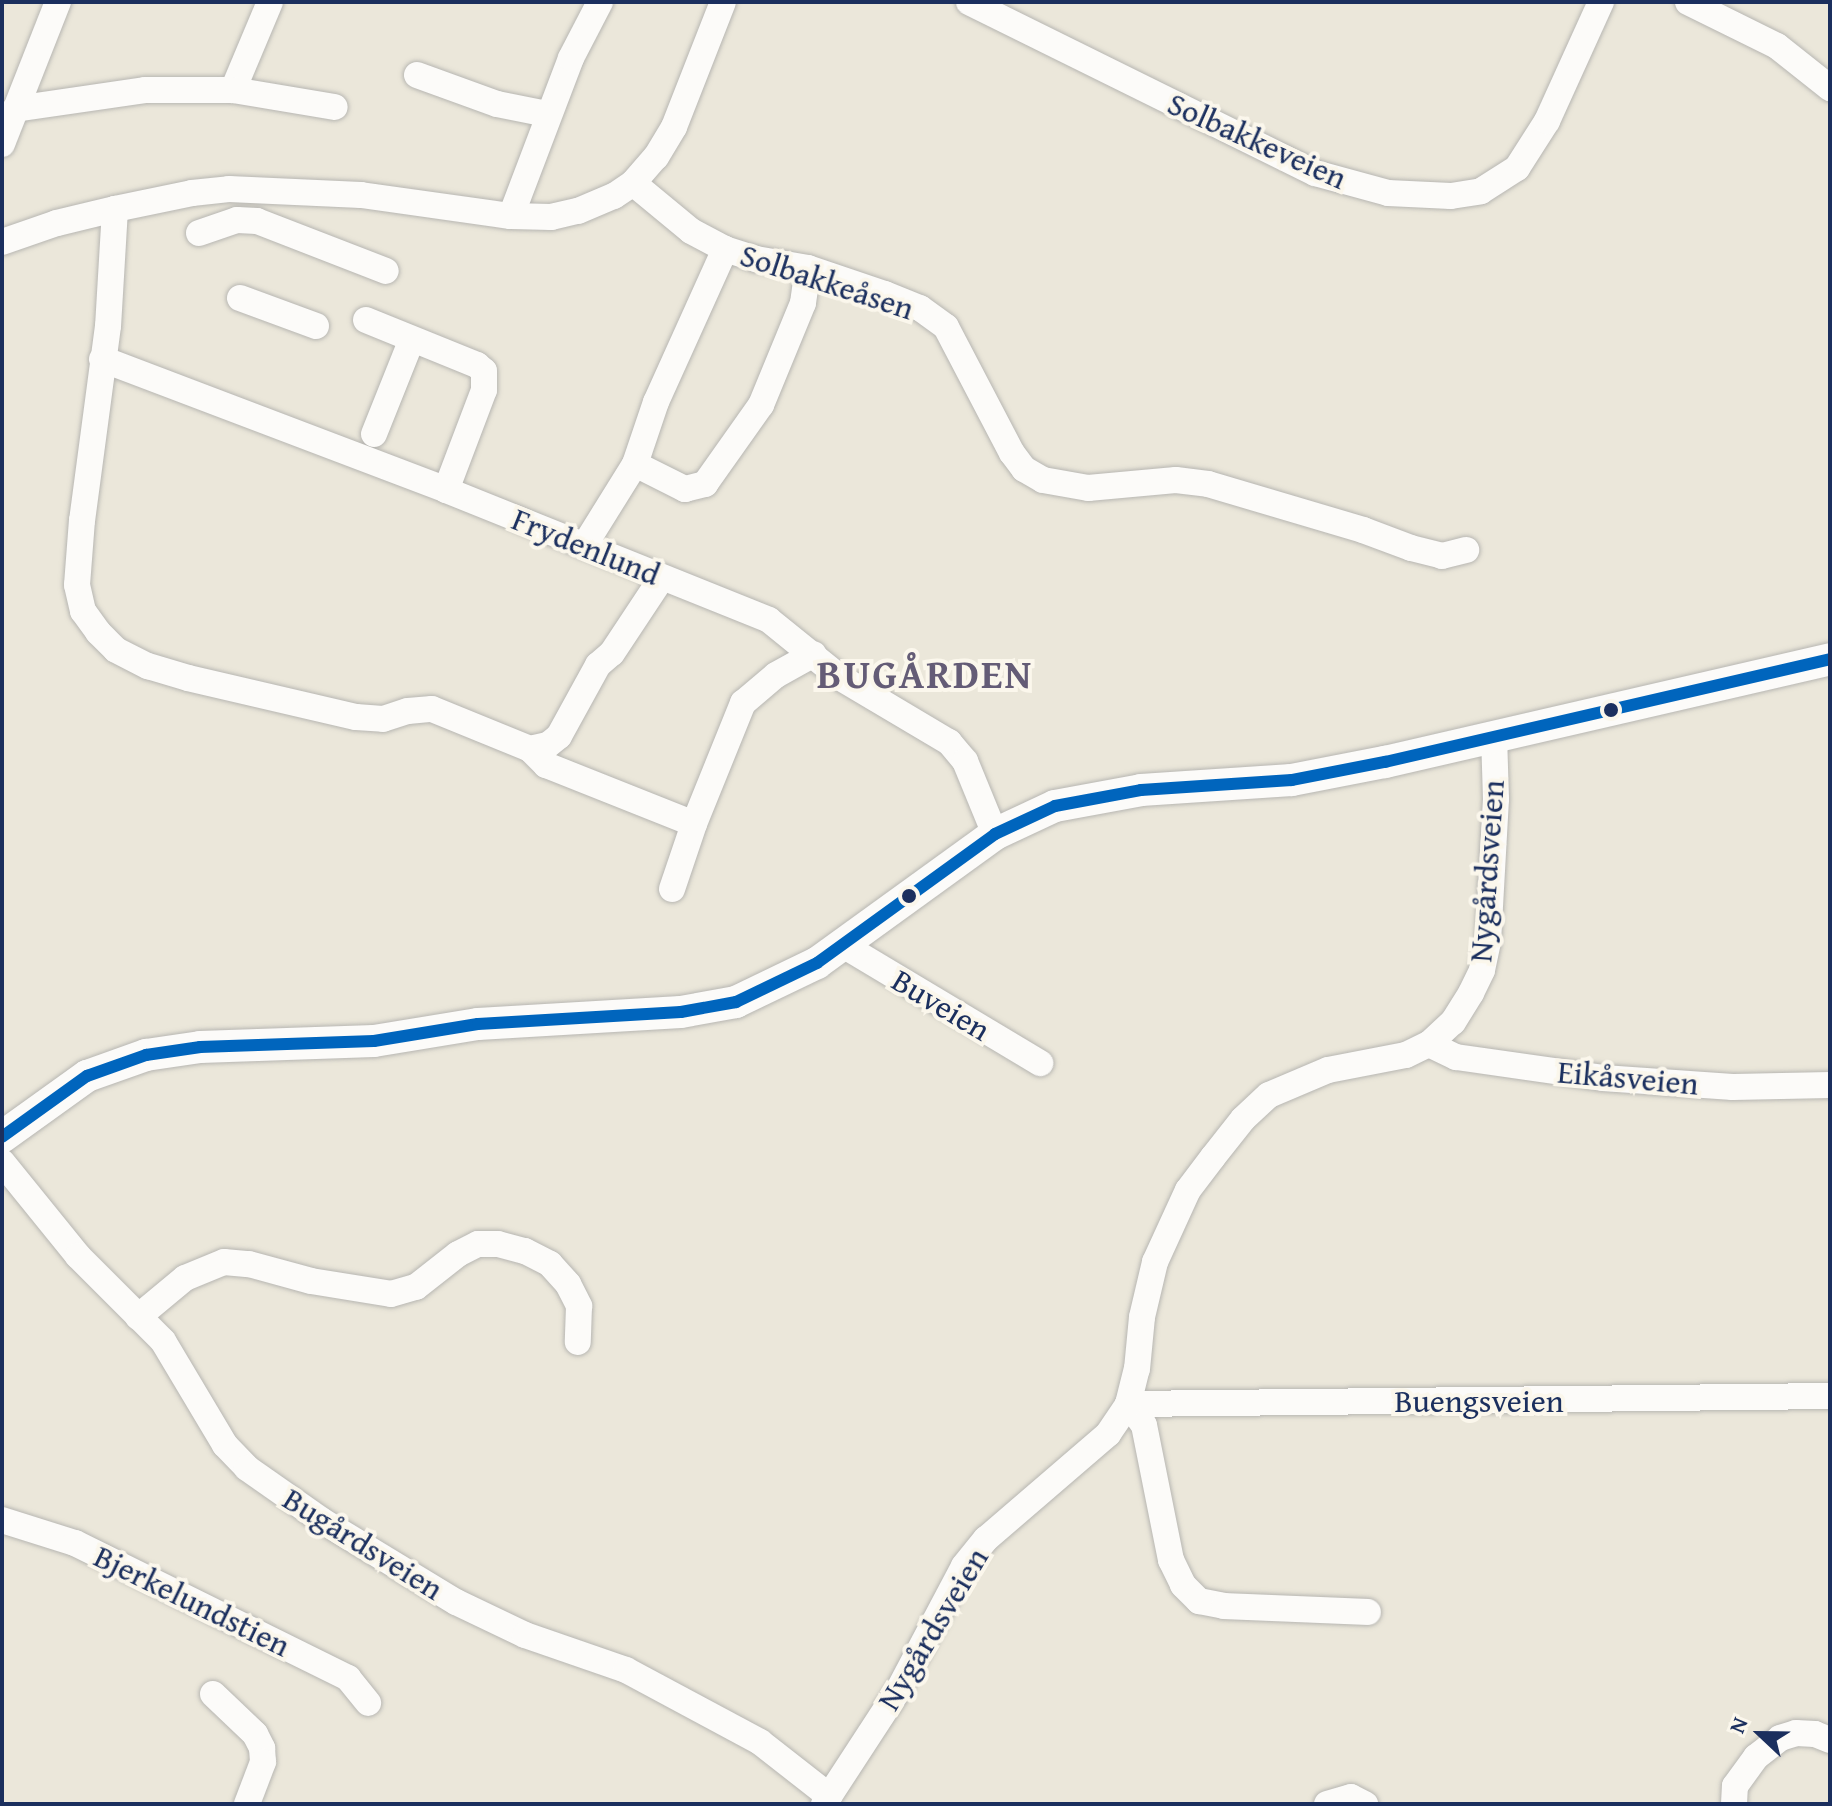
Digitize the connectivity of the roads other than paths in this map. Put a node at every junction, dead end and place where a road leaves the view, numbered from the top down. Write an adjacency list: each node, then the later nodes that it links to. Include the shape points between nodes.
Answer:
1 (58, 2): 12 (street)
2 (270, 2): 10 (street)
3 (600, 2): 13 (street)
4 (723, 2): 15 (street, via 674,127)
5 (969, 2): 6 (street, Solbakkeveien, via 1315,173 1388,193 1451,196 1481,191 1517,168 1559,98)
6 (1601, 2)
7 (1688, 2): 9 (street, via 1777,46)
8 (417, 75): 13 (street, via 497,104)
9 (1830, 88)
10 (233, 90): 11 (street); 12 (street, via 145,90)
11 (335, 107)
12 (15, 109): 14 (street)
13 (547, 114): 17 (street)
14 (2, 144)
15 (633, 183): 17 (street, via 578,211); 20 (street, Solbakkeåsen, via 691,231)
16 (115, 209): 17 (street, via 192,193 290,190); 19 (street); 27 (street)
17 (511, 216)
18 (199, 233): 22 (street, via 237,220 257,221)
19 (2, 242)
20 (725, 249): 21 (street, Solbakkeåsen); 29 (street, via 656,402)
21 (808, 268): 29 (street, via 803,303 761,405 705,484 685,489); 32 (street, Solbakkeåsen, via 920,308 946,327 1012,453 1024,469 1043,480 1088,488 1162,480 1208,484 1442,556)
22 (386, 271)
23 (240, 298): 25 (street)
24 (366, 320): 26 (street)
25 (316, 326)
26 (412, 339): 28 (street); 30 (street, via 484,371 484,390)
27 (102, 359): 30 (street, Frydenlund); 37 (street, via 77,585 83,611 116,650 188,678 356,717 383,719 432,709)
28 (374, 434)
29 (635, 464): 31 (street)
30 (446, 490): 31 (street, Frydenlund)
31 (584, 546): 33 (street, Frydenlund)
32 (1466, 550)
33 (661, 579): 34 (street, Frydenlund, via 769,620); 37 (street, via 612,653 598,665 559,736)
34 (814, 654): 38 (street, via 776,675 743,703); 39 (street, Frydenlund, via 841,678 949,742 965,761)
35 (1830, 661): 36 (street)
36 (1494, 737): 39 (street, via 1292,780 1083,798); 42 (street, Nygårdsveien, via 1496,799 1485,956 1453,1022)
37 (530, 749): 38 (street, via 546,765)
38 (694, 824): 40 (street)
39 (995, 834): 41 (street)
40 (672, 889)
41 (843, 945): 43 (street, Buveien); 45 (street, via 757,995 681,1012 478,1024 374,1041 200,1047 146,1055 87,1076)
42 (1429, 1044): 44 (street, Eikåsveien, via 1456,1057 1603,1078 1733,1087); 50 (street, Nygårdsveien, via 1406,1055 1301,1080 1269,1095 1243,1119 1188,1190 1171,1222 1142,1317)
43 (1040, 1063)
44 (1830, 1085)
45 (2, 1137)
46 (2, 1162): 47 (street, Bugårdsveien, via 78,1256)
47 (138, 1317): 48 (street, via 185,1278 224,1262 391,1294 416,1287 478,1244 498,1244 550,1264 568,1284 579,1306); 56 (street, Bugårdsveien, via 163,1341 225,1445 247,1468 308,1511 456,1602 525,1635 626,1670 760,1742)
48 (578, 1342)
49 (1830, 1396): 50 (street, Buengsveien)
50 (1128, 1404): 52 (street, via 1144,1425 1171,1560 1183,1585 1199,1601); 56 (street, Nygårdsveien, via 1108,1434 986,1539 964,1566 899,1689)
51 (2, 1520): 54 (street, Bjerkelundstien, via 75,1543 348,1678)
52 (1368, 1612)
53 (213, 1694): 57 (street, via 255,1734 262,1748 263,1762)
54 (368, 1703)
55 (1830, 1740): 60 (street, via 1796,1733 1780,1738 1756,1757 1735,1786)
56 (826, 1800)
57 (247, 1804)
58 (1327, 1804): 59 (street, via 1351,1797)
59 (1365, 1804)
60 (1734, 1804)

